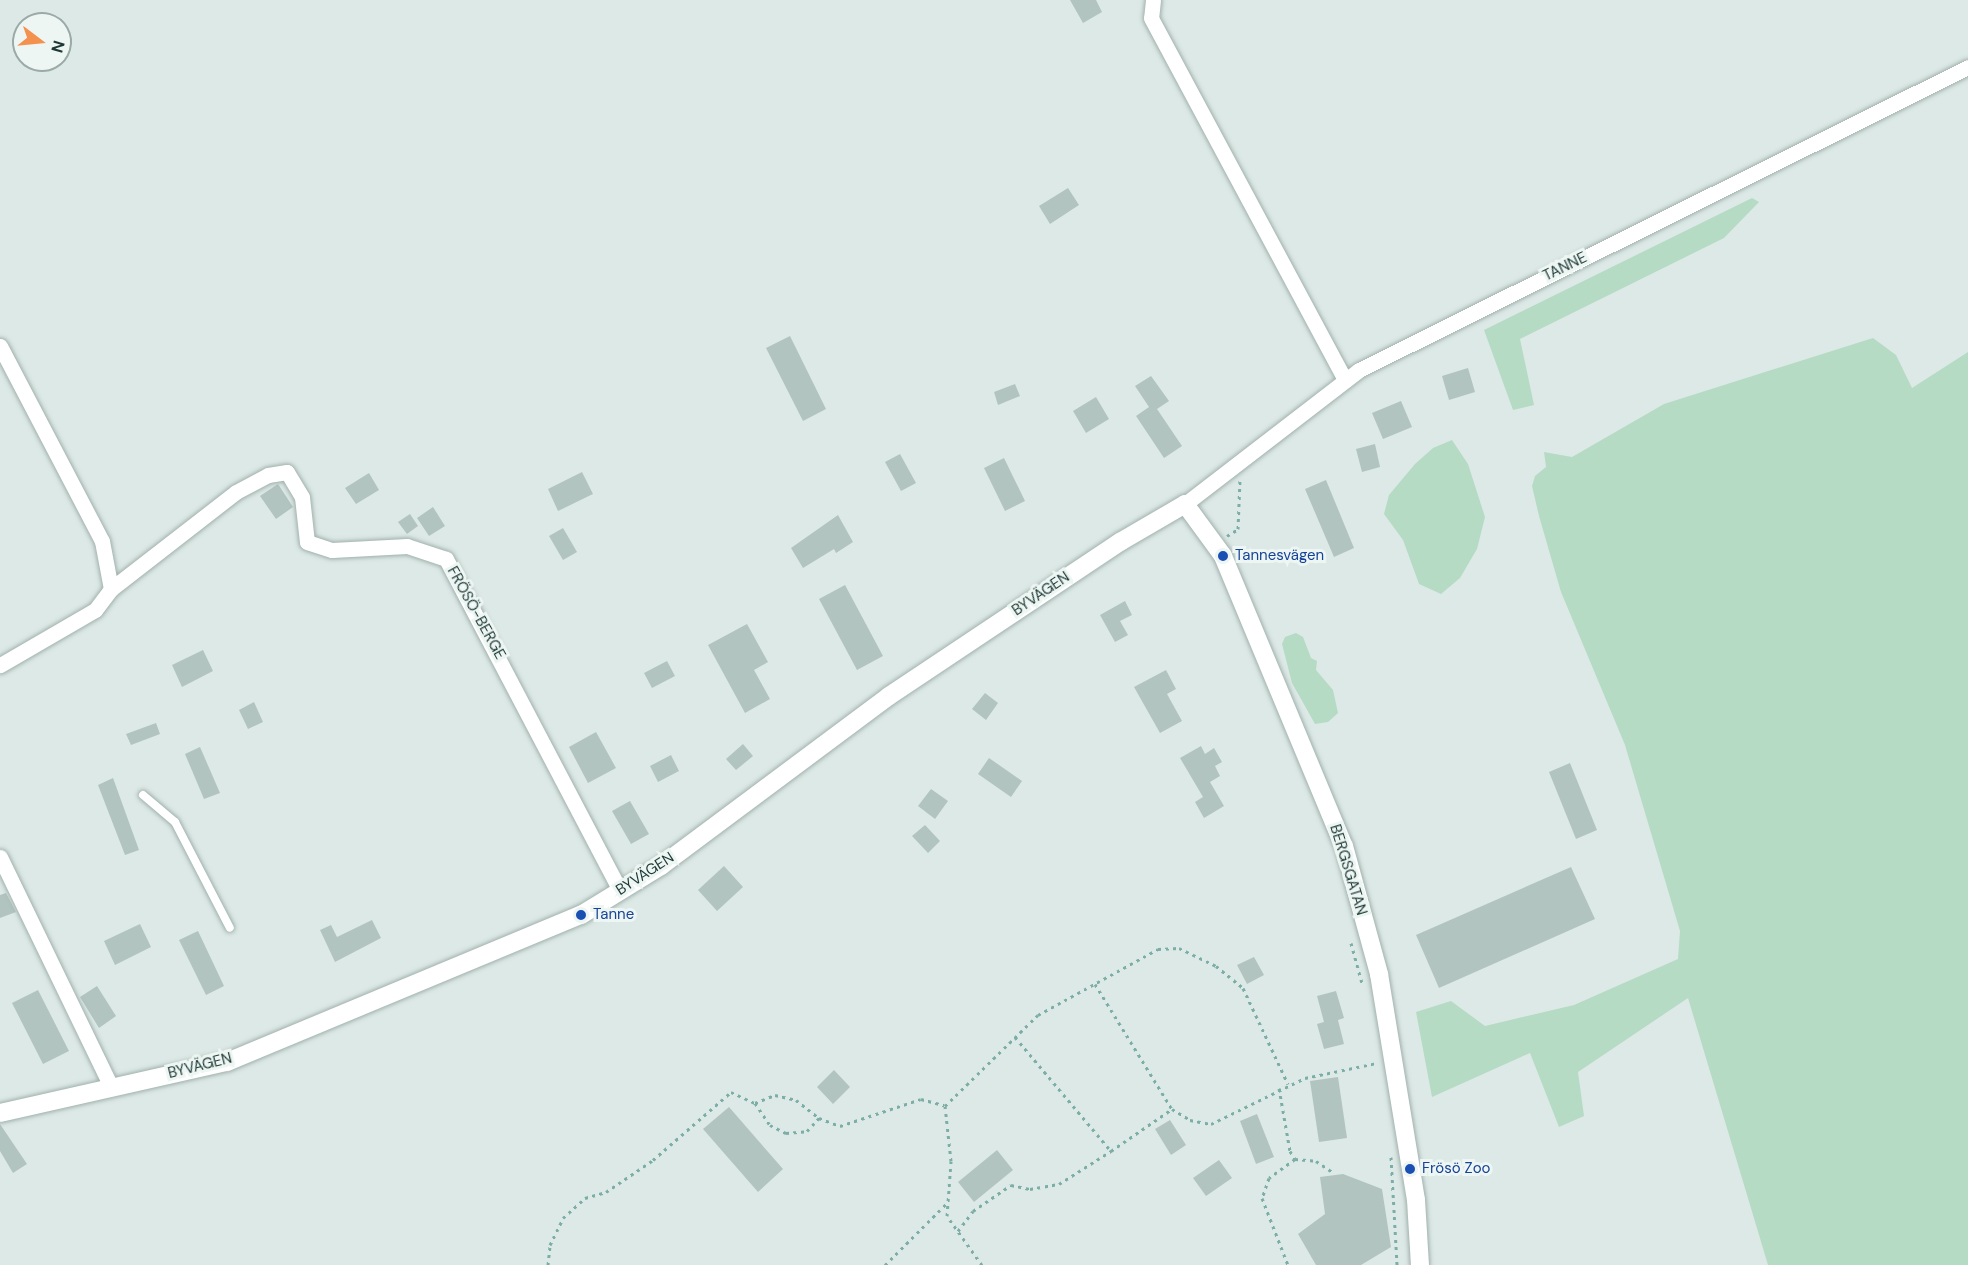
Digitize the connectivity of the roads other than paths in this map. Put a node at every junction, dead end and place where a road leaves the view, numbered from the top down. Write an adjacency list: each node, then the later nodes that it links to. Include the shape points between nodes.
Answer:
1 (1153, 0): 4 (street, via 1151,18)
2 (1968, 67): 4 (street, TANNE)
3 (0, 346): 6 (street, via 102,541)
4 (1345, 380): 5 (street, TANNE)
5 (1185, 504): 10 (street, BYVÄGEN, via 1120,542 888,696 661,866); 14 (street, BERGSGATAN, via 1223,556 1344,846 1379,974 1416,1200)
6 (111, 589): 7 (street, via 95,610); 10 (street, FRÖSÖ-BERGE, via 236,492 268,475 287,472 302,497 307,542 332,550 407,546 447,559)
7 (0, 665)
8 (142, 795): 11 (lane, via 176,822)
9 (0, 857): 12 (street)
10 (620, 890): 12 (street, BYVÄGEN, via 581,915 226,1062)
11 (230, 928)
12 (111, 1087): 13 (street, BYVÄGEN)
13 (0, 1113)
14 (1420, 1265)

